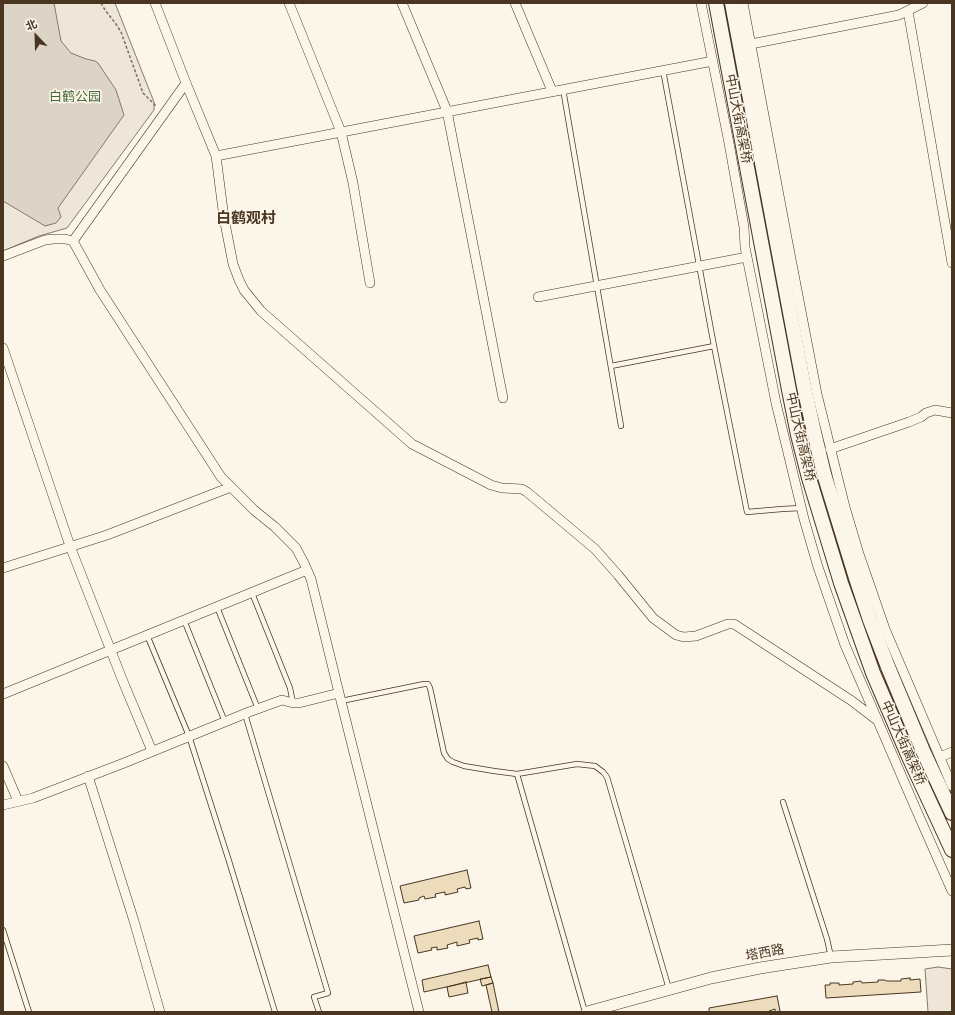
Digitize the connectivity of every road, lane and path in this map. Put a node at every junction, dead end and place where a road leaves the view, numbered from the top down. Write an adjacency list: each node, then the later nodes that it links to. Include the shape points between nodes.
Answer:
1 (101, 3): 19 (path, via 121,32 143,93)
2 (156, 3): 15 (street)
3 (289, 3): 20 (street)
4 (402, 3): 18 (street)
5 (515, 3): 17 (street)
6 (701, 3): 13 (street)
7 (716, 3): 66 (main road, 中山大街高架桥, via 789,390 809,478 841,583 873,673)
8 (732, 3): 65 (main road, 中山大街高架桥, via 804,387 824,474 882,654)
9 (743, 3): 12 (street)
10 (923, 3): 11 (street)
11 (908, 11): 12 (street, via 899,15); 25 (street)
12 (750, 44): 36 (street, via 786,238)
13 (713, 61): 14 (street); 24 (street, via 743,220)
14 (663, 70): 16 (street); 26 (lane)
15 (186, 83): 19 (street); 21 (street)
16 (563, 89): 17 (street); 28 (lane)
17 (552, 91): 18 (street)
18 (447, 111): 20 (street); 33 (street)
19 (164, 113): 22 (street)
20 (341, 132): 21 (street); 27 (street, via 353,183)
21 (216, 156): 52 (street, via 224,218 234,264 244,290 261,311 412,444 491,485 527,492 596,549 653,618 676,635 684,638 696,636 734,624 852,701)
22 (73, 241): 23 (street, via 45,240); 37 (street, via 100,290 221,477)
23 (3, 256)
24 (747, 257): 26 (street); 38 (street, via 776,402)
25 (952, 263)
26 (699, 266): 28 (street); 30 (lane)
27 (370, 283)
28 (597, 285): 29 (street); 32 (lane)
29 (538, 296)
30 (714, 346): 32 (lane); 38 (lane, via 747,512)
31 (3, 348): 39 (street)
32 (611, 366): 35 (lane)
33 (503, 398)
34 (952, 413): 36 (street, via 935,410 909,422)
35 (621, 426)
36 (830, 449): 57 (street, via 845,507 885,629)
37 (231, 487): 39 (street, via 107,535); 41 (street, via 296,548)
38 (801, 508): 52 (street, via 834,615)
39 (70, 546): 40 (street); 46 (street)
40 (3, 568)
41 (307, 570): 42 (street); 48 (street)
42 (252, 593): 43 (street); 49 (lane, via 290,688)
43 (217, 607): 44 (street); 50 (lane)
44 (184, 620): 45 (street); 53 (lane)
45 (148, 635): 46 (street); 54 (lane)
46 (111, 650): 47 (street); 55 (street)
47 (3, 694)
48 (340, 697): 49 (street); 59 (lane, via 428,684 444,753 448,759 464,766); 76 (street)
49 (293, 703): 50 (street, via 282,700)
50 (258, 709): 51 (street)
51 (245, 714): 53 (street); 75 (lane, via 328,993 314,997)
52 (878, 721): 67 (street)
53 (225, 722): 54 (street)
54 (189, 736): 55 (street); 74 (lane)
55 (152, 751): 60 (street)
56 (952, 752): 57 (street)
57 (940, 757): 61 (street)
58 (3, 766): 62 (street)
59 (517, 774): 71 (lane, via 577,764 595,766 607,777); 77 (lane)
60 (88, 776): 62 (street, via 33,798); 73 (street)
61 (952, 786)
62 (18, 801): 64 (street)
63 (783, 802): 70 (lane)
64 (3, 805)
65 (952, 813)
66 (952, 850)
67 (952, 891)
68 (3, 930): 72 (lane)
69 (952, 950): 70 (street, 塔西路)
70 (831, 957): 71 (street, 塔西路, via 760,968)
71 (669, 990): 77 (street, 塔西路)
72 (29, 1012)
73 (160, 1012)
74 (275, 1012)
75 (319, 1012)
76 (419, 1012)
77 (586, 1012)

